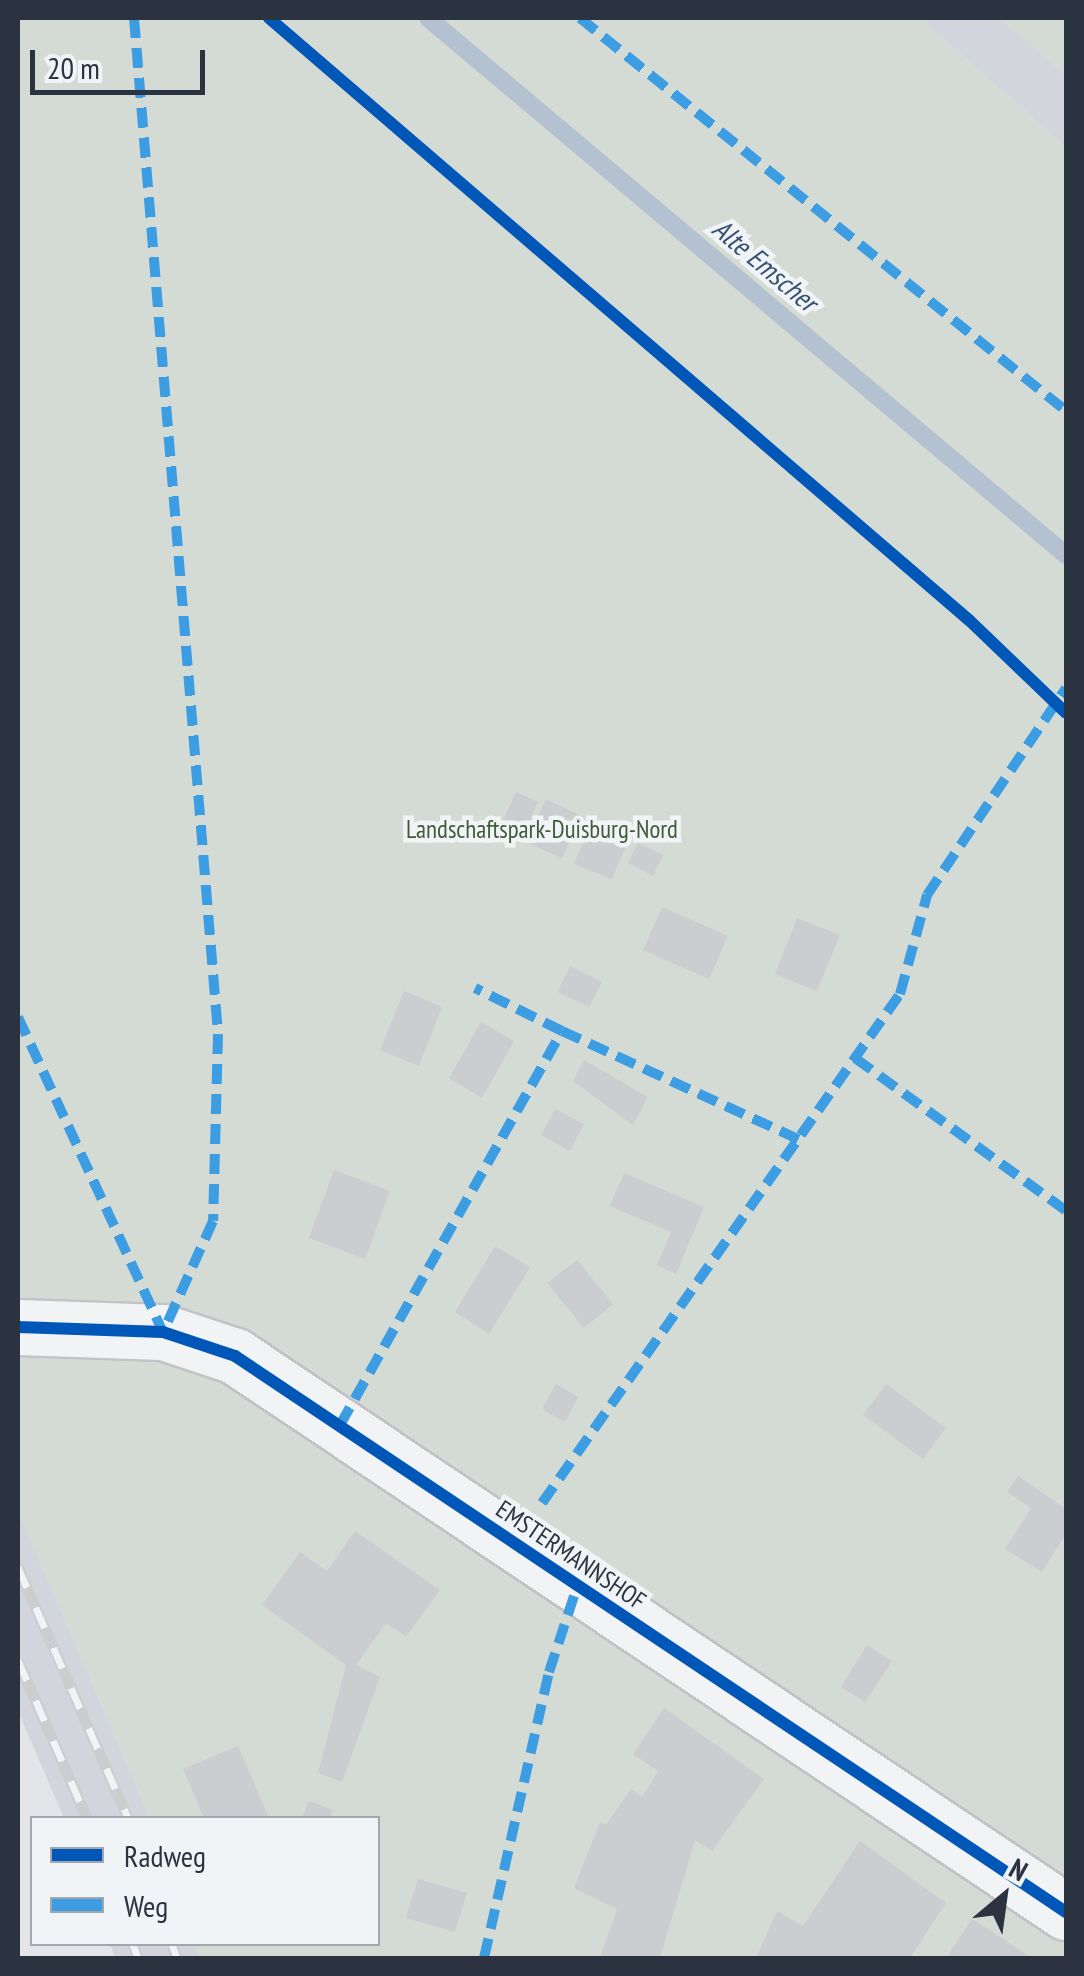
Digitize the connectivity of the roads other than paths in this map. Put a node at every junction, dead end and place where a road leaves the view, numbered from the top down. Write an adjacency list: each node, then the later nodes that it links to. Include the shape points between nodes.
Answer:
1 (18, 1327): 2 (street, EMSTERMANNSHOF, via 163,1332 235,1356)
2 (1066, 1912)

